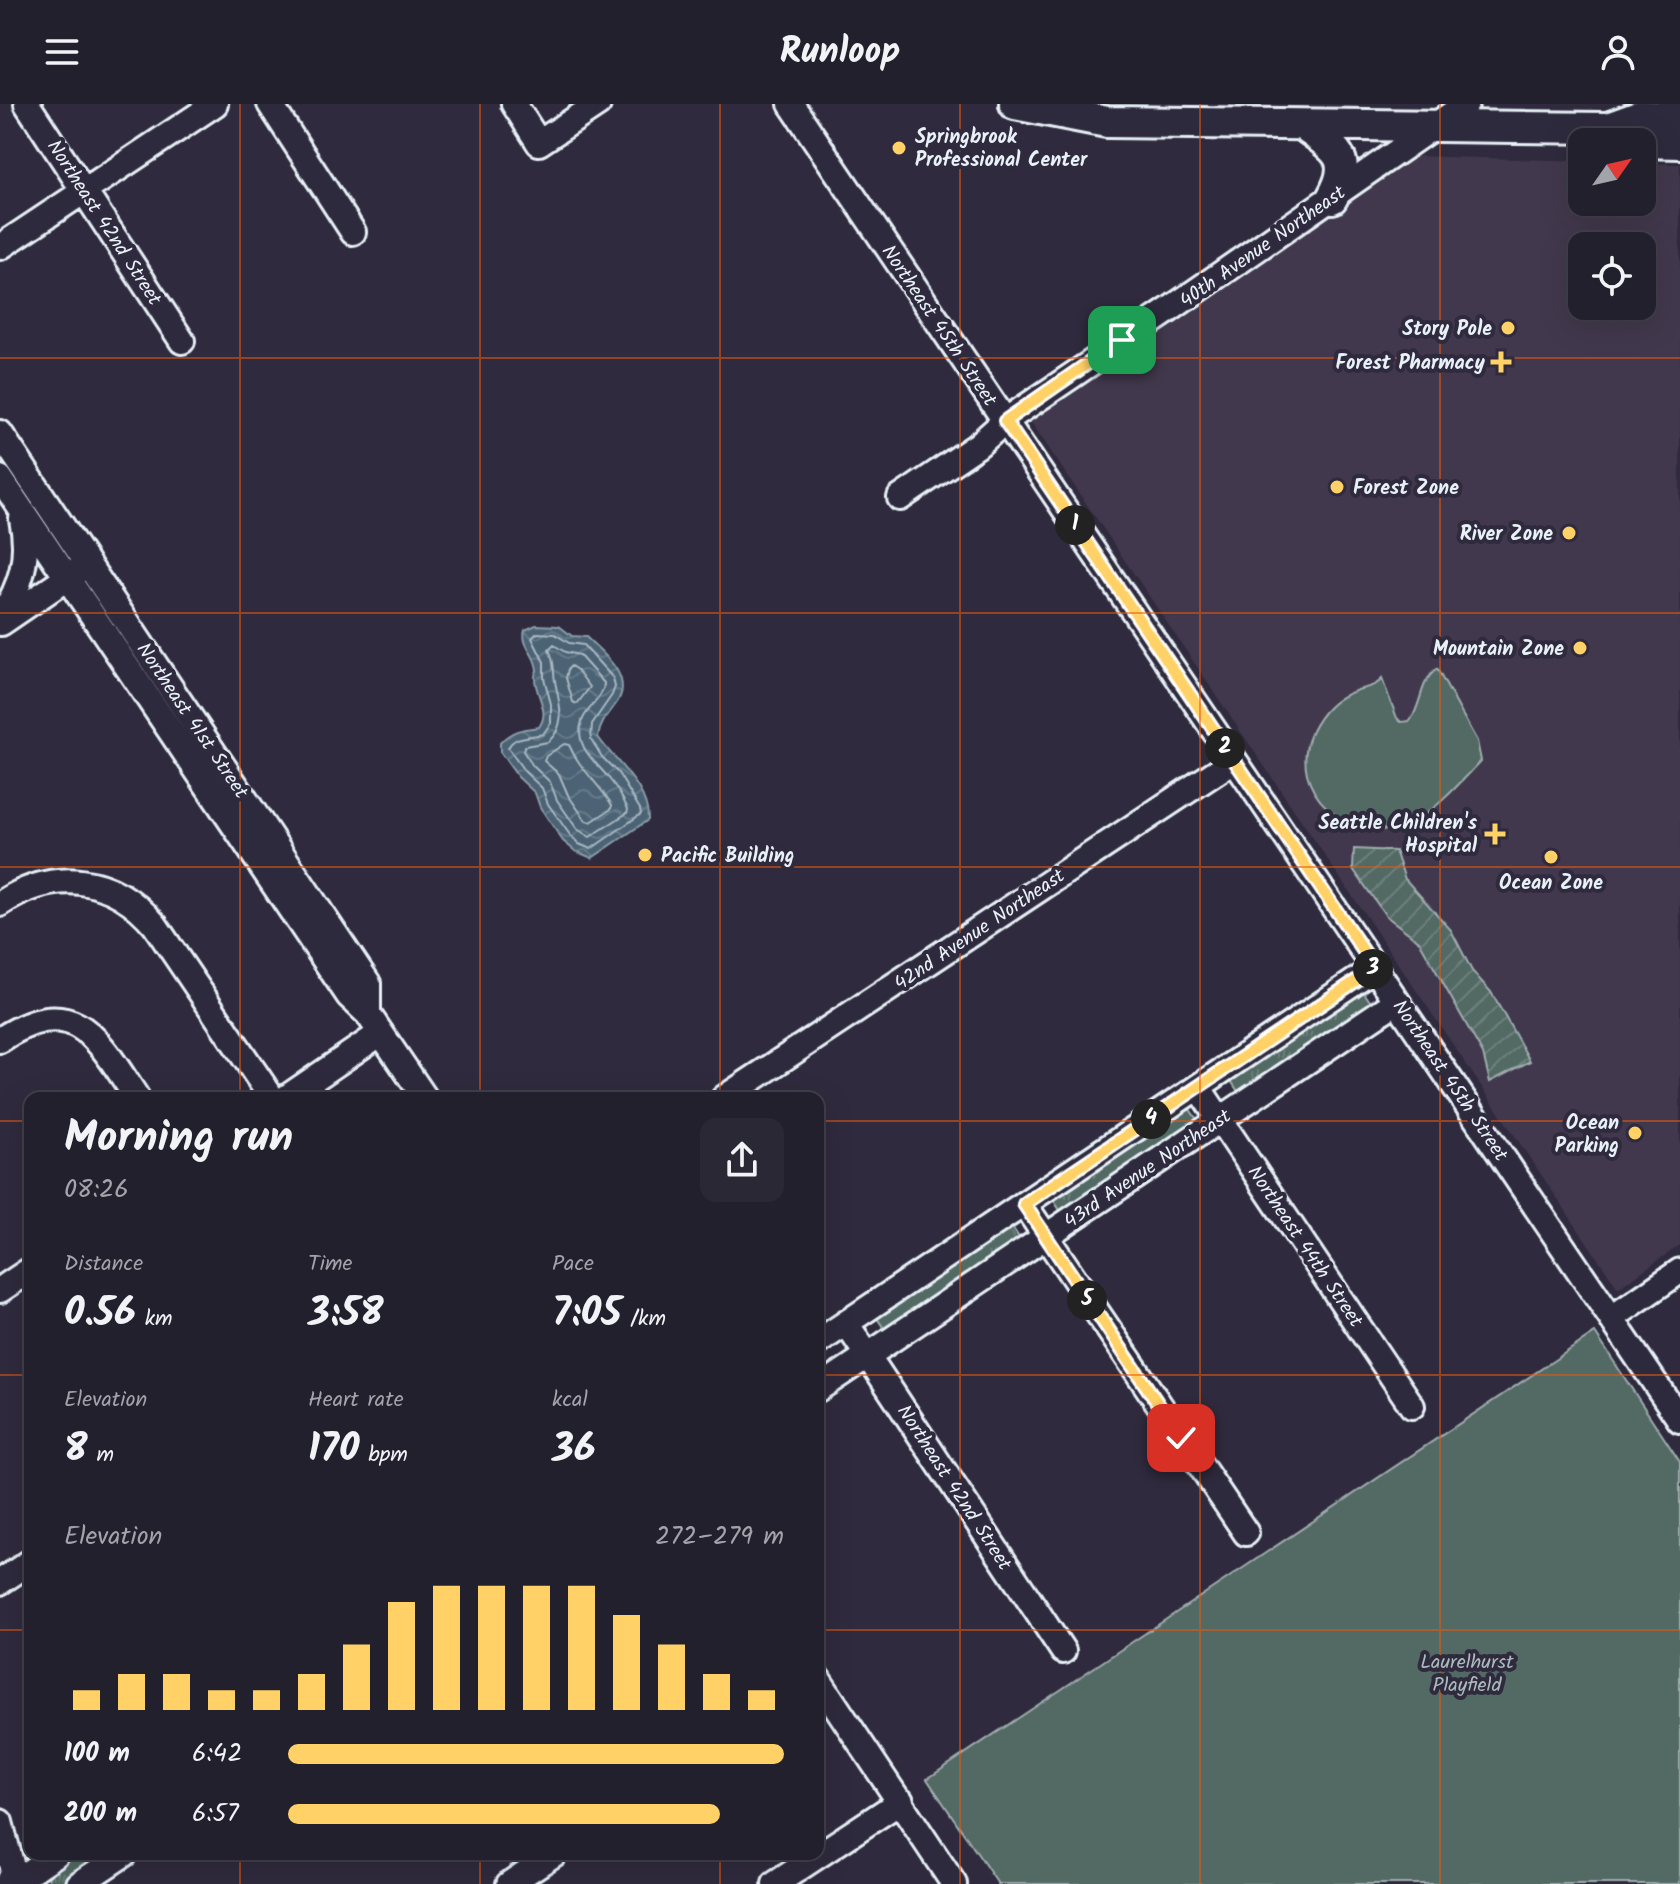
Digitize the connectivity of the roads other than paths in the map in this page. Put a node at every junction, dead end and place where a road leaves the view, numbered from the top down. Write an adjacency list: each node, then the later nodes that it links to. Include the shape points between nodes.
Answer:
1 (27, 104): 17 (street, Northeast 42nd Street)
2 (215, 104): 17 (street)
3 (270, 104): 19 (street)
4 (514, 104): 5 (street, via 539,143)
5 (598, 104)
6 (791, 104): 22 (street, Northeast 45th Street)
7 (1015, 104): 11 (main road, via 1107,122)
8 (1466, 104): 12 (street, 40th Avenue Northeast)
9 (1537, 104): 13 (main road)
10 (1680, 117): 14 (main road, via 1641,116)
11 (1303, 125): 12 (main road); 18 (main road, via 1332,147 1343,164)
12 (1432, 127): 13 (main road); 18 (street, 40th Avenue Northeast)
13 (1557, 127): 14 (main road)
14 (1608, 128)
15 (1656, 142): 16 (main road)
16 (1680, 143)
17 (84, 191): 20 (street); 21 (street, Northeast 42nd Street)
18 (1332, 198): 22 (street, 40th Avenue Northeast)
19 (353, 232)
20 (0, 247)
21 (182, 341)
22 (1005, 421): 25 (street, 40th Avenue Northeast); 31 (street, Northeast 45th Street)
23 (0, 433): 27 (street, Northeast 41st Street)
24 (0, 478): 26 (street, Northeast 41st Street)
25 (900, 498)
26 (20, 509): 28 (street, Northeast 41st Street); 29 (street, via 25,560)
27 (88, 563): 28 (street); 35 (street, Northeast 41st Street, via 368,983)
28 (66, 578): 30 (street); 35 (street, Northeast 41st Street, via 349,996)
29 (0, 617)
30 (0, 623)
31 (1234, 760): 33 (street, Northeast 45th Street); 42 (street, 42nd Avenue Northeast)
32 (0, 904): 39 (street, via 25,889 54,882 84,883 124,895 155,925)
33 (1375, 968): 34 (street, Northeast 45th Street); 37 (street, 43rd Avenue Northeast)
34 (1397, 1001): 43 (street, 43rd Avenue Northeast); 49 (street, Northeast 45th Street)
35 (375, 1023): 40 (street); 41 (street, Northeast 41st Street)
36 (0, 1040): 38 (street, via 32,1022 75,1024 99,1041)
37 (1198, 1087): 43 (street, Northeast 44th Street); 44 (street, 43rd Avenue Northeast)
38 (133, 1092)
39 (268, 1092)
40 (293, 1092)
41 (421, 1092)
42 (733, 1092)
43 (1220, 1119): 45 (street, 43rd Avenue Northeast); 54 (street, Northeast 44th Street)
44 (1024, 1204): 45 (street); 50 (street, 43rd Avenue Northeast)
45 (1045, 1237): 52 (street, 43rd Avenue Northeast); 56 (street)
46 (1680, 1271): 49 (street)
47 (24, 1274): 48 (street)
48 (0, 1290)
49 (1612, 1318): 55 (street, Northeast 45th Street)
50 (846, 1323): 51 (street, 43rd Avenue Northeast); 52 (street, Northeast 42nd Street)
51 (824, 1338)
52 (868, 1355): 53 (street, 43rd Avenue Northeast); 59 (street, Northeast 42nd Street)
53 (824, 1385)
54 (1412, 1406)
55 (1680, 1420)
56 (1246, 1533)
57 (24, 1566): 58 (street)
58 (0, 1582)
59 (1063, 1651)
60 (824, 1688): 61 (street)
61 (901, 1801): 63 (street); 72 (street)
62 (0, 1822): 68 (street)
63 (824, 1852)
64 (47, 1860): 68 (street)
65 (115, 1860): 69 (street)
66 (545, 1860): 70 (street)
67 (811, 1860): 71 (street)
68 (20, 1878)
69 (79, 1884)
70 (509, 1884)
71 (775, 1884)
72 (954, 1884)

